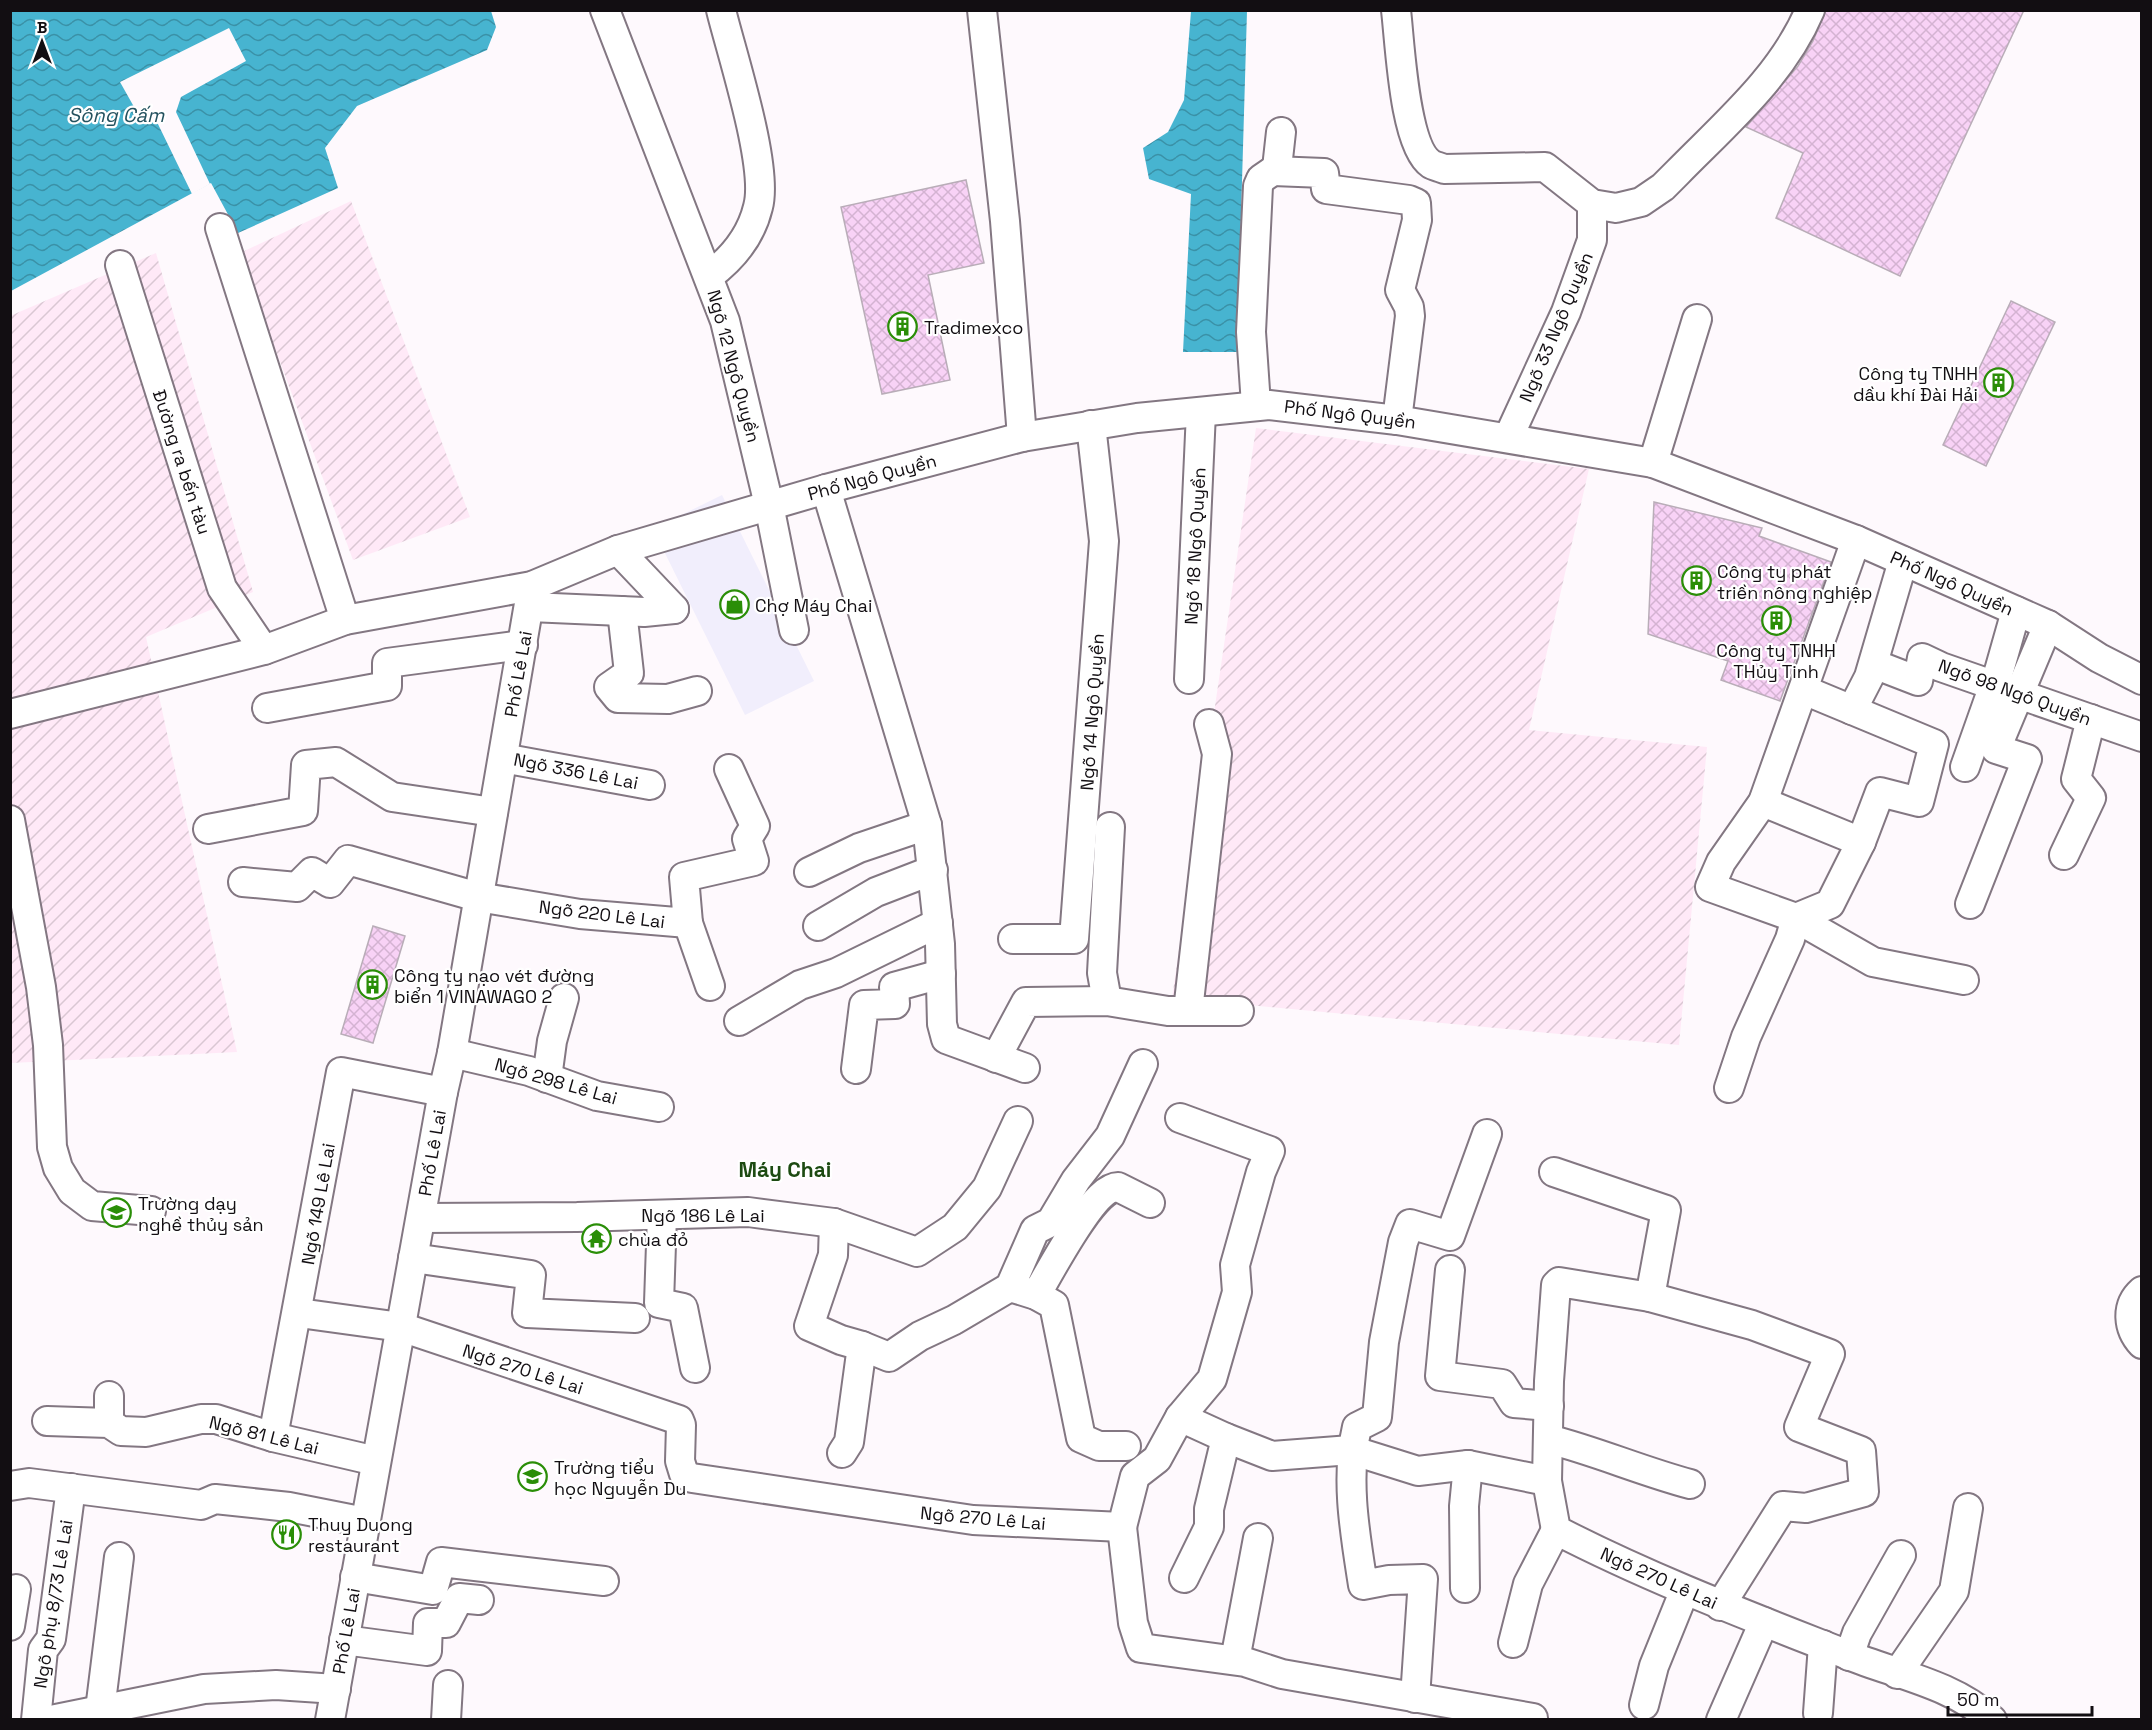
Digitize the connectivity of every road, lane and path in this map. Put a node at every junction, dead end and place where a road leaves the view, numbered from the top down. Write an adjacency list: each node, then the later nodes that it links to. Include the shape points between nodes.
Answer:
1 (605, 10): 11 (street, Ngõ 12 Ngô Quyền, via 669,183)
2 (721, 10): 11 (street, via 761,187 752,227 730,259)
3 (982, 10): 18 (street, via 1005,221)
4 (1396, 10): 8 (street, via 1408,116 1418,148 1430,164 1444,169 1545,167)
5 (1810, 10): 8 (street, via 1799,36 1777,69 1663,187 1633,206)
6 (1281, 132): 7 (street)
7 (1274, 171): 13 (street, via 1261,179 1258,186 1251,332); 15 (street, via 1324,173 1326,189 1416,203 1417,220 1400,290 1410,316)
8 (1592, 204): 17 (street, Ngõ 33 Ngô Quyền, via 1592,240 1566,312)
9 (220, 228): 28 (street)
10 (120, 265): 32 (street, Đường ra bến tàu, via 222,588)
11 (709, 276): 21 (street, Ngõ 12 Ngô Quyền, via 724,321)
12 (1697, 319): 19 (street)
13 (1256, 405): 14 (street, Phố Ngô Quyền); 15 (street, Phố Ngô Quyền, via 1286,405)
14 (1201, 412): 16 (street, Phố Ngô Quyền); 34 (street, Ngõ 18 Ngô Quyền)
15 (1397, 420): 17 (street, Phố Ngô Quyền)
16 (1091, 425): 18 (street, Phố Ngô Quyền); 67 (street, Ngõ 14 Ngô Quyền, via 1104,541 1074,939)
17 (1509, 436): 19 (street, Phố Ngô Quyền)
18 (1022, 437): 20 (street, Phố Ngô Quyền)
19 (1653, 463): 22 (street, Phố Ngô Quyền)
20 (826, 489): 21 (street, Phố Ngô Quyền); 53 (street)
21 (769, 505): 23 (street, Phố Ngô Quyền); 30 (street, Ngõ 12 Ngô Quyền)
22 (1856, 540): 24 (street, Phố Ngô Quyền); 37 (street)
23 (618, 550): 25 (street, Phố Ngô Quyền); 26 (street, via 674,609)
24 (1903, 561): 27 (street, Phố Ngô Quyền); 33 (street)
25 (531, 596): 26 (street); 28 (street); 31 (street, Phố Lê Lai)
26 (622, 611): 38 (street, via 628,673 609,687 618,698 668,699)
27 (2016, 611): 29 (street, Phố Ngô Quyền); 36 (street)
28 (345, 620): 32 (street)
29 (2048, 626): 35 (street, Phố Ngô Quyền); 39 (street)
30 (794, 630)
31 (523, 645): 40 (street, via 387,663 387,686); 46 (street, Phố Lê Lai)
32 (264, 650): 42 (street)
33 (1874, 664): 36 (street, Ngõ 98 Ngô Quyền, via 1918,681 1922,658); 41 (street)
34 (1189, 679)
35 (2142, 680)
36 (1994, 685): 39 (street, Ngõ 98 Ngô Quyền); 47 (street)
37 (1804, 690): 41 (street); 50 (street)
38 (697, 691)
39 (2021, 694): 43 (street, Ngõ 98 Ngô Quyền); 62 (street, via 1996,749 2027,759)
40 (267, 708)
41 (1852, 710): 56 (street, via 1934,744 1919,802 1880,792)
42 (10, 714)
43 (2091, 719): 45 (street, Ngõ 98 Ngô Quyền); 57 (street, via 2076,779 2091,798)
44 (1209, 724): 73 (street, via 1217,754)
45 (2142, 737)
46 (503, 758): 49 (street, Ngõ 336 Lê Lai); 51 (street, Phố Lê Lai)
47 (1965, 767)
48 (729, 769): 64 (street, Ngõ 220 Lê Lai, via 755,826 747,839 754,861 684,877)
49 (650, 785)
50 (1763, 802): 56 (street); 63 (street, via 1721,862 1710,887)
51 (493, 812): 55 (street, via 392,797 336,762 306,765 303,811); 61 (street, Phố Lê Lai)
52 (10, 820): 90 (street, via 41,987 48,1045 52,1147 58,1168 72,1191 92,1206)
53 (927, 825): 58 (street); 59 (street, via 859,848)
54 (1110, 827): 72 (street, via 1102,973)
55 (208, 829)
56 (1861, 842): 63 (street, via 1830,904)
57 (2064, 855)
58 (933, 870): 65 (street); 66 (street, via 876,892)
59 (809, 872)
60 (243, 882): 61 (street, Ngõ 220 Lê Lai, via 297,887 312,872 330,883 348,860)
61 (478, 897): 64 (street, Ngõ 220 Lê Lai, via 580,914); 76 (street, Phố Lê Lai)
62 (1970, 904)
63 (1796, 918): 69 (street, via 1873,962); 82 (street)
64 (688, 923): 70 (street)
65 (938, 923): 68 (street); 75 (street, via 837,973 800,985)
66 (819, 926)
67 (1013, 939)
68 (941, 974): 77 (street, via 946,1039); 80 (street, via 894,987 895,1004 864,1005)
69 (1964, 980)
70 (710, 986)
71 (564, 998): 81 (street, via 552,1041)
72 (1107, 1001): 73 (street); 77 (street, via 1026,1002)
73 (1188, 1011): 74 (street)
74 (1239, 1011)
75 (739, 1021)
76 (452, 1053): 81 (street, Ngõ 298 Lê Lai); 83 (street, Phố Lê Lai)
77 (996, 1058): 79 (street)
78 (1143, 1064): 96 (street, via 1110,1136 1076,1180 1051,1222 1035,1230)
79 (1025, 1068)
80 (856, 1069)
81 (548, 1078): 84 (street, Ngõ 298 Lê Lai, via 597,1096)
82 (1729, 1088)
83 (443, 1092): 92 (street, Phố Lê Lai); 99 (street, Ngõ 149 Lê Lai, via 341,1072)
84 (659, 1107)
85 (1179, 1118): 106 (street, via 1270,1151 1235,1265 1237,1292 1212,1379)
86 (1018, 1121): 93 (street, Ngõ 186 Lê Lai, via 987,1188 955,1227 917,1252)
87 (1487, 1134): 112 (street, via 1450,1236 1410,1224 1384,1342 1377,1417 1357,1427)
88 (1554, 1172): 98 (street, via 1666,1210)
89 (1150, 1203): 96 (street, via 1118,1187 1106,1190)
90 (151, 1211)
91 (662, 1215): 92 (street, Ngõ 186 Lê Lai); 93 (street, Ngõ 186 Lê Lai, via 748,1212); 104 (street, via 659,1303 683,1308)
92 (421, 1218): 94 (street, Phố Lê Lai)
93 (834, 1223): 103 (street, via 833,1255 809,1326)
94 (413, 1258): 100 (street, via 531,1275 527,1313); 101 (street, Phố Lê Lai)
95 (1450, 1270): 105 (street, via 1440,1377 1502,1384 1514,1403)
96 (1023, 1291): 103 (street, via 920,1336 889,1357); 111 (street, via 1054,1305 1081,1438 1099,1446)
97 (2142, 1291): 102 (street, via 2131,1308 2130,1323)
98 (1650, 1297): 105 (street, via 1557,1283); 134 (street, via 1752,1325 1830,1353 1799,1427 1861,1450 1864,1492 1806,1508 1783,1506)
99 (299, 1313): 101 (street); 108 (street, Ngõ 149 Lê Lai)
100 (635, 1318)
101 (401, 1327): 114 (street, Phố Lê Lai); 122 (street, Ngõ 270 Lê Lai, via 679,1420 681,1467 692,1478 973,1520)
102 (2142, 1344)
103 (862, 1346): 113 (street, via 849,1442)
104 (695, 1368)
105 (1549, 1406): 110 (street)
106 (1179, 1417): 109 (street); 122 (street, via 1157,1459 1135,1476)
107 (47, 1420): 108 (street, Ngõ 81 Lê Lai, via 109,1409 121,1431 146,1432 216,1419)
108 (273, 1437): 114 (street, Ngõ 81 Lê Lai)
109 (1226, 1438): 112 (street, via 1272,1456); 128 (street, via 1209,1509 1209,1527)
110 (1548, 1439): 116 (street); 117 (street)
111 (1126, 1446)
112 (1352, 1450): 115 (street, via 1418,1471); 144 (street, via 1363,1585 1423,1579)
113 (842, 1453)
114 (376, 1461): 121 (street, Phố Lê Lai)
115 (1468, 1465): 116 (street); 131 (street)
116 (1547, 1481): 123 (street)
117 (1690, 1484)
118 (10, 1486): 119 (street, via 29,1483)
119 (71, 1488): 121 (street, via 201,1506 215,1499 289,1507); 150 (street, Ngõ phụ 8/73 Lê Lai, via 51,1639 43,1650)
120 (1968, 1508): 141 (street, via 1954,1591)
121 (365, 1522): 127 (street, Phố Lê Lai)
122 (1122, 1527): 140 (street, via 1138,1645)
123 (1556, 1530): 132 (street, Ngõ 270 Lê Lai); 138 (street, via 1528,1584)
124 (1258, 1538): 140 (street)
125 (1901, 1555): 139 (street, via 1857,1633)
126 (119, 1557): 146 (street)
127 (355, 1577): 129 (street, via 433,1590 441,1562); 137 (street, Phố Lê Lai)
128 (1184, 1578)
129 (604, 1581)
130 (16, 1588): 136 (street)
131 (1465, 1588)
132 (1684, 1592): 134 (street, Ngõ 270 Lê Lai); 145 (street, via 1654,1666)
133 (479, 1600): 137 (street, via 459,1598 446,1623 428,1623 427,1651)
134 (1720, 1606): 135 (street, Ngõ 270 Lê Lai)
135 (1764, 1622): 139 (street, Ngõ 270 Lê Lai); 154 (street)
136 (10, 1626)
137 (344, 1640): 143 (street, Phố Lê Lai)
138 (1513, 1643)
139 (1836, 1650): 141 (street, Ngõ 270 Lê Lai); 147 (street)
140 (1235, 1660): 144 (street, via 1282,1674)
141 (1897, 1674): 148 (street, Ngõ 270 Lê Lai, via 1940,1686)
142 (448, 1685): 153 (street)
143 (336, 1689): 146 (street, via 276,1685 204,1689); 152 (street, Phố Lê Lai)
144 (1415, 1698): 149 (street)
145 (1644, 1705)
146 (100, 1710): 151 (street)
147 (1818, 1713)
148 (1980, 1715)
149 (1533, 1718)
150 (36, 1719)
151 (51, 1719)
152 (330, 1719)
153 (446, 1719)
154 (1721, 1719)

